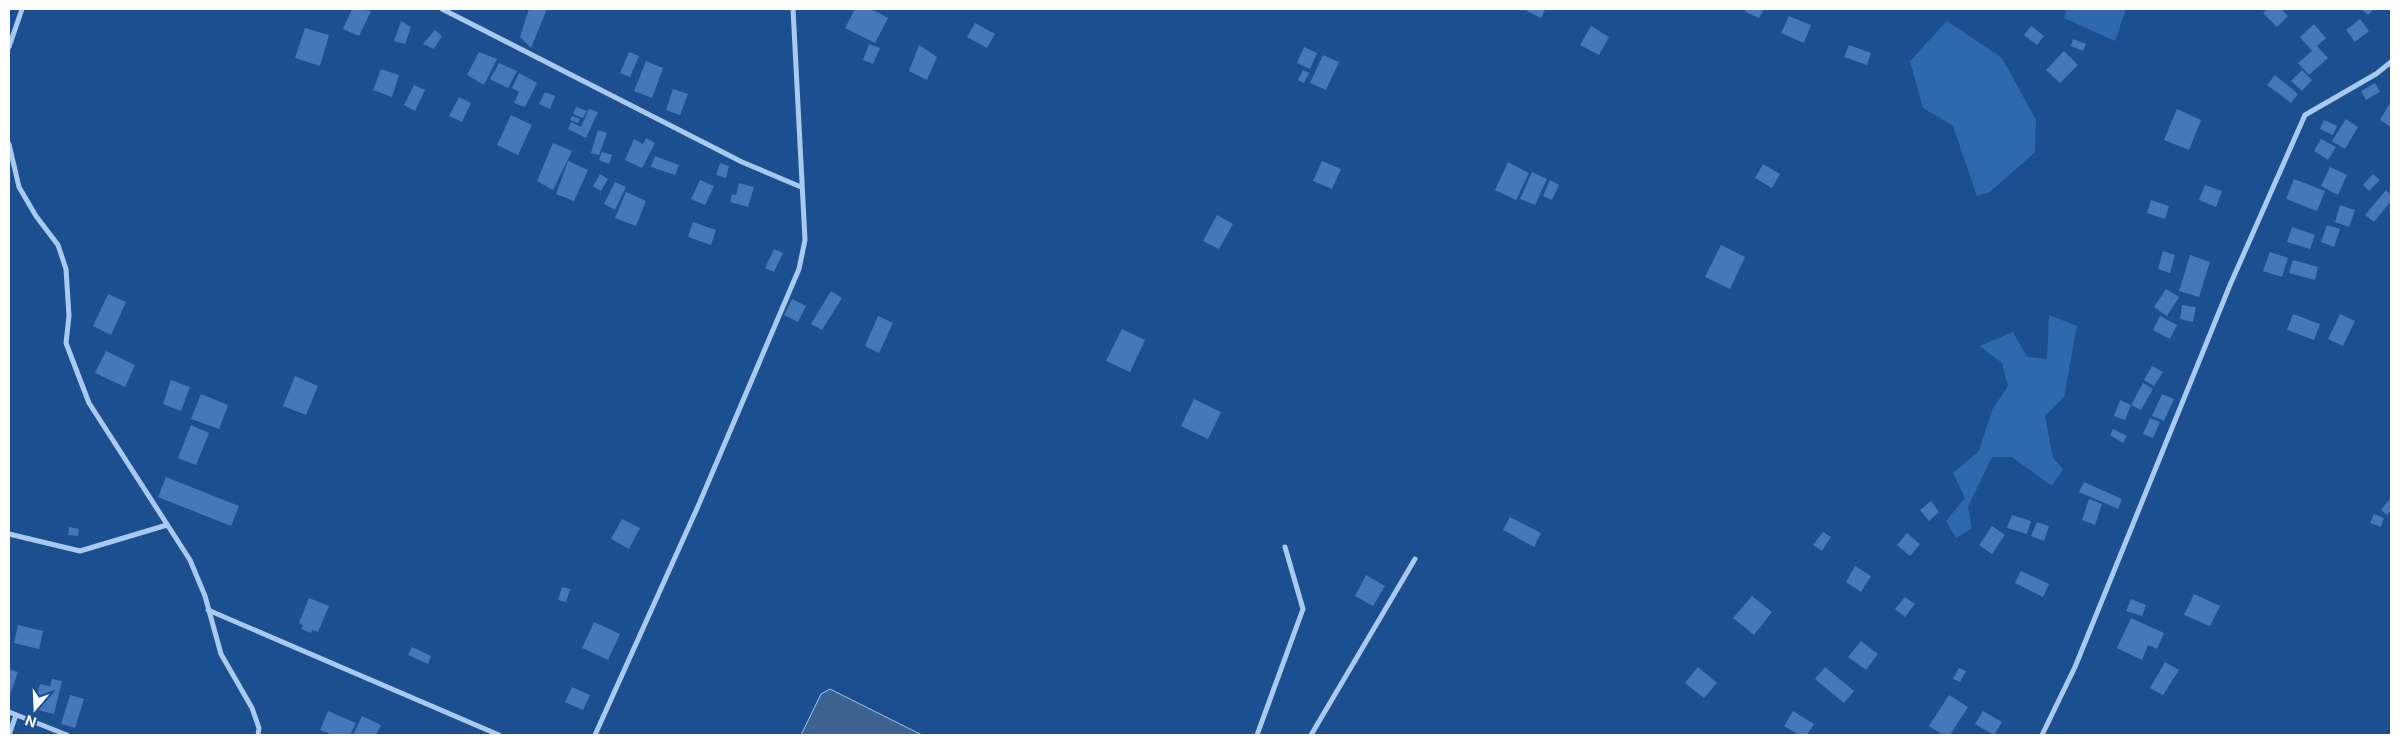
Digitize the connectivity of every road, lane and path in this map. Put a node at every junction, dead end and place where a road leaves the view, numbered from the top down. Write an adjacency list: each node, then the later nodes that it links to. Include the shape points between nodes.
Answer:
1 (22, 9): 4 (street)
2 (442, 9): 7 (street, via 742,162)
3 (793, 9): 7 (street)
4 (9, 47)
5 (2391, 62): 22 (street, via 2305,115 2230,285 2075,667)
6 (9, 144): 8 (street, via 19,187 58,245 66,269 69,316 66,343 89,403)
7 (801, 187): 19 (street, via 805,240 798,269 699,504)
8 (167, 525): 9 (street, via 80,551); 12 (street, via 190,560)
9 (9, 534)
10 (1285, 547): 20 (street, via 1303,609)
11 (1415, 559): 21 (street)
12 (208, 610): 17 (street, via 221,654 252,708); 18 (street)
13 (9, 712): 14 (street)
14 (16, 714): 15 (street); 16 (street)
15 (9, 735)
16 (67, 735)
17 (258, 735)
18 (499, 735)
19 (595, 735)
20 (1257, 735)
21 (1311, 735)
22 (2042, 735)

